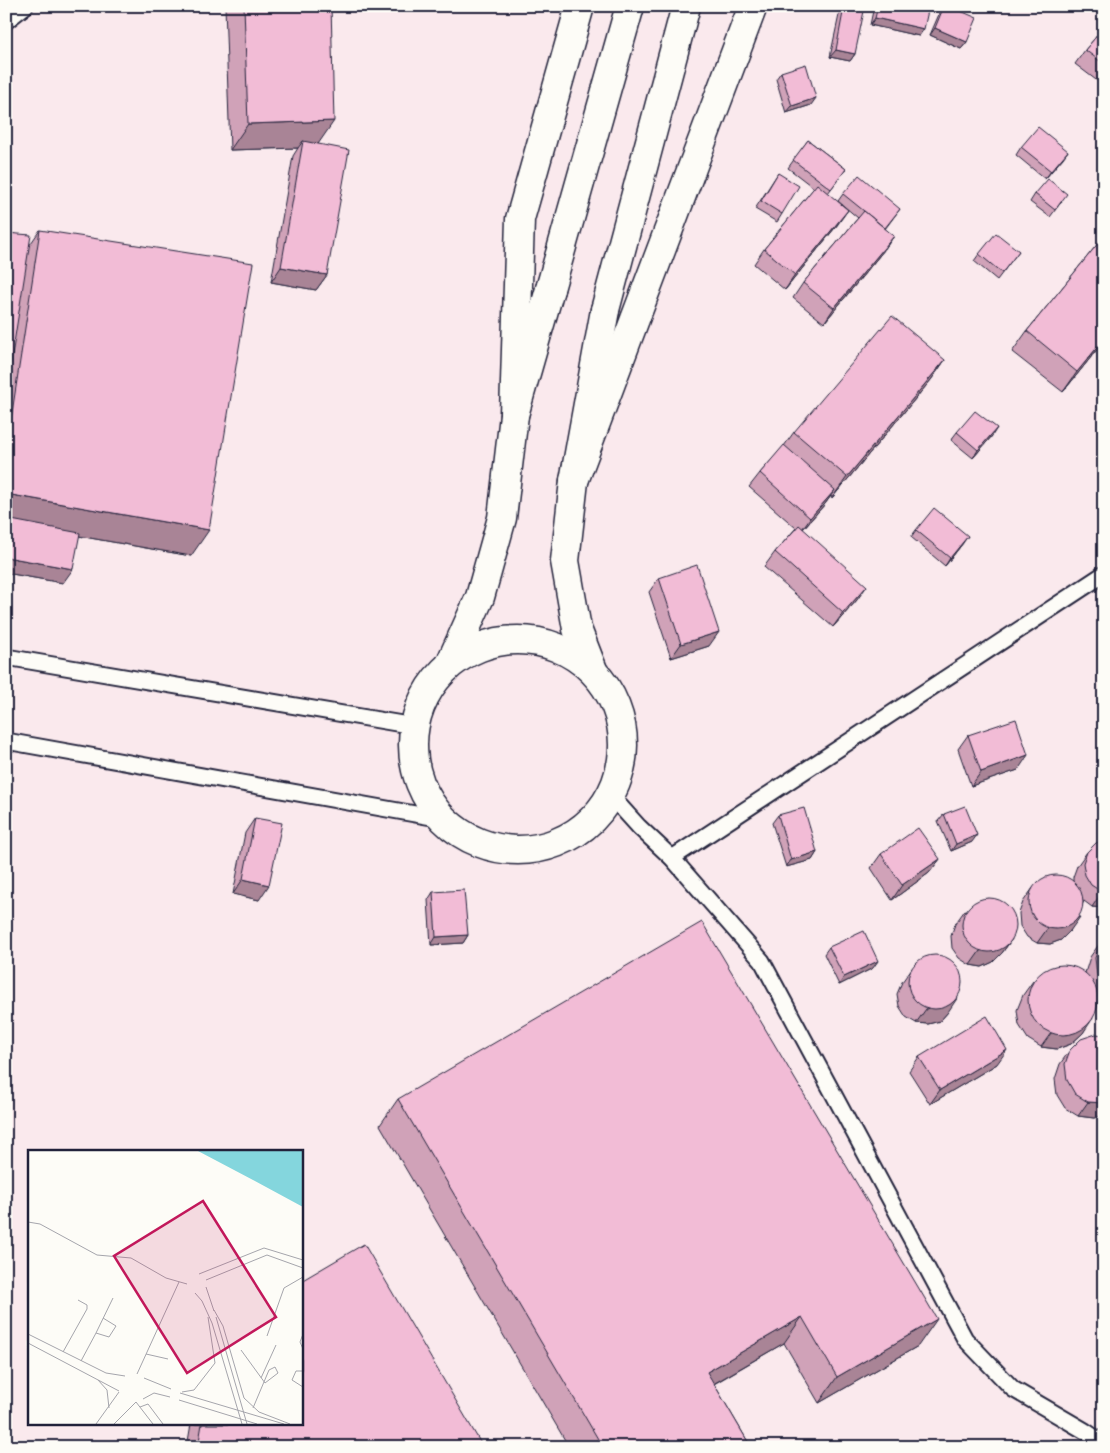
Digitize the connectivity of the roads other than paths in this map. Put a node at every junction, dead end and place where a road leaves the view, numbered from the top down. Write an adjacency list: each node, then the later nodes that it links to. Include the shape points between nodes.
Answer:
1 (25, 6): 6 (lane)
2 (580, 6): 7 (street, via 520,219)
3 (630, 6): 7 (street)
4 (686, 6): 8 (street, via 604,310)
5 (752, 6): 8 (street)
6 (6, 21)
7 (514, 416): 11 (street, via 502,518 480,597)
8 (574, 481): 12 (street, via 565,561 577,629)
9 (1104, 574): 17 (lane)
10 (6, 657): 13 (lane)
11 (450, 664): 12 (street, via 476,648 507,640 538,641 568,652); 13 (street, via 427,692)
12 (593, 670): 15 (street, via 614,700 623,732 622,765)
13 (414, 726): 16 (street, via 416,768 424,792)
14 (6, 741): 16 (lane)
15 (611, 796): 16 (street, via 592,821 578,831 565,840 534,850 501,849 469,839); 17 (lane)
16 (443, 819)
17 (672, 858): 18 (lane, via 762,961 965,1339 1013,1389)
18 (1104, 1444)

